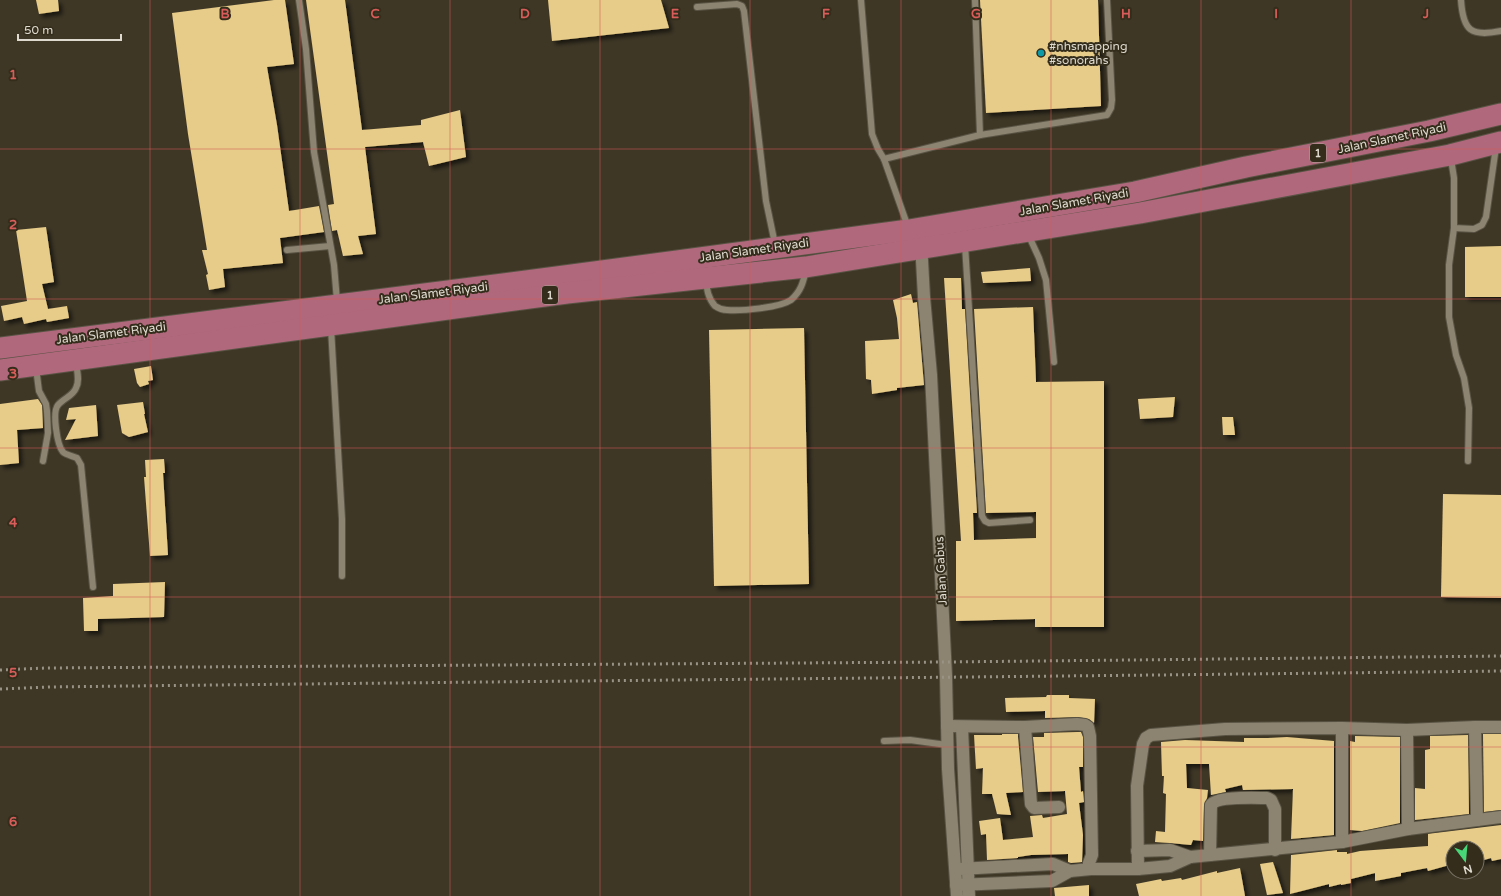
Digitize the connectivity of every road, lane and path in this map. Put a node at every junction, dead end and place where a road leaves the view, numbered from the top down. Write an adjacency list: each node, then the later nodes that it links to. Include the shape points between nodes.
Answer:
1 (299, 0): 17 (lane, via 306,49 314,152)
2 (861, 0): 12 (lane, via 872,134)
3 (975, 0): 9 (lane)
4 (1107, 0): 9 (lane, via 1112,100 1107,115)
5 (1461, 0): 7 (lane, via 1466,25 1470,30 1475,33)
6 (697, 7): 18 (lane, via 737,4 742,6 744,11 766,201)
7 (1501, 31)
8 (1501, 114): 15 (highway, Jalan Slamet Riyadi / 1, via 1135,192)
9 (980, 135): 12 (lane)
10 (1499, 142): 11 (highway, Jalan Slamet Riyadi / 1); 13 (lane, via 1486,217 1482,225 1474,229)
11 (1450, 155): 13 (lane, via 1454,178); 14 (highway, Jalan Slamet Riyadi / 1, via 1140,213)
12 (884, 159): 15 (lane)
13 (1454, 228): 30 (lane, via 1449,265 1449,317 1469,408)
14 (1026, 231): 16 (highway, Jalan Slamet Riyadi / 1); 26 (lane, via 1040,258 1046,280)
15 (916, 235): 16 (highway, Jalan Slamet Riyadi / 1); 18 (highway, Jalan Slamet Riyadi / 1); 20 (highway, Jalan Slamet Riyadi / 1); 34 (street, Jalan Gabus, via 931,375)
16 (965, 240): 31 (lane, via 982,516 988,523)
17 (330, 246): 19 (lane); 22 (lane)
18 (775, 247): 22 (highway, Jalan Slamet Riyadi / 1)
19 (287, 250)
20 (806, 266): 21 (highway, Jalan Slamet Riyadi / 1); 21 (lane, via 801,288 791,300 769,308 725,311 716,306 708,296)
21 (705, 278): 23 (highway, Jalan Slamet Riyadi / 1)
22 (338, 305): 25 (highway, Jalan Slamet Riyadi / 1)
23 (331, 324): 25 (highway, Jalan Slamet Riyadi / 1); 32 (lane, via 342,519)
24 (0, 348): 25 (highway, Jalan Slamet Riyadi / 1)
25 (75, 349): 27 (highway, Jalan Slamet Riyadi / 1); 33 (lane, via 78,382 76,389 57,405 55,412 60,448 65,454 77,458 81,466)
26 (1054, 362)
27 (36, 365): 28 (highway, Jalan Slamet Riyadi / 1); 29 (lane, via 39,391 48,411 48,434)
28 (0, 370)
29 (43, 461)
30 (1468, 461)
31 (1030, 520)
32 (342, 576)
33 (93, 587)
34 (947, 726): 35 (street); 42 (street, Jalan Gabus)
35 (962, 726): 36 (street); 52 (street)
36 (1025, 727): 43 (street, via 1031,804 1034,808); 53 (street, via 1077,724 1088,727 1092,855)
37 (1475, 727): 39 (street); 40 (street); 45 (street)
38 (1342, 728): 40 (street); 47 (street); 49 (street, via 1225,729 1151,735 1146,738 1139,770)
39 (1501, 728)
40 (1407, 730): 46 (street)
41 (884, 741): 42 (lane, via 910,740)
42 (947, 745): 52 (street, Jalan Gabus)
43 (1059, 806)
44 (1501, 817): 45 (street)
45 (1477, 820): 46 (street)
46 (1408, 829): 47 (street)
47 (1342, 842): 48 (street)
48 (1275, 850): 50 (street); 50 (street, via 1275,809 1271,800 1222,799 1210,805)
49 (1137, 851): 51 (street, via 1170,850); 54 (street)
50 (1210, 855): 51 (street)
51 (1190, 857): 54 (street, via 1170,866)
52 (961, 869): 55 (street, via 1053,864); 56 (street)
53 (1090, 869): 54 (street); 55 (street)
54 (1138, 869)
55 (1070, 871): 56 (street, via 1052,881)
56 (962, 890)

